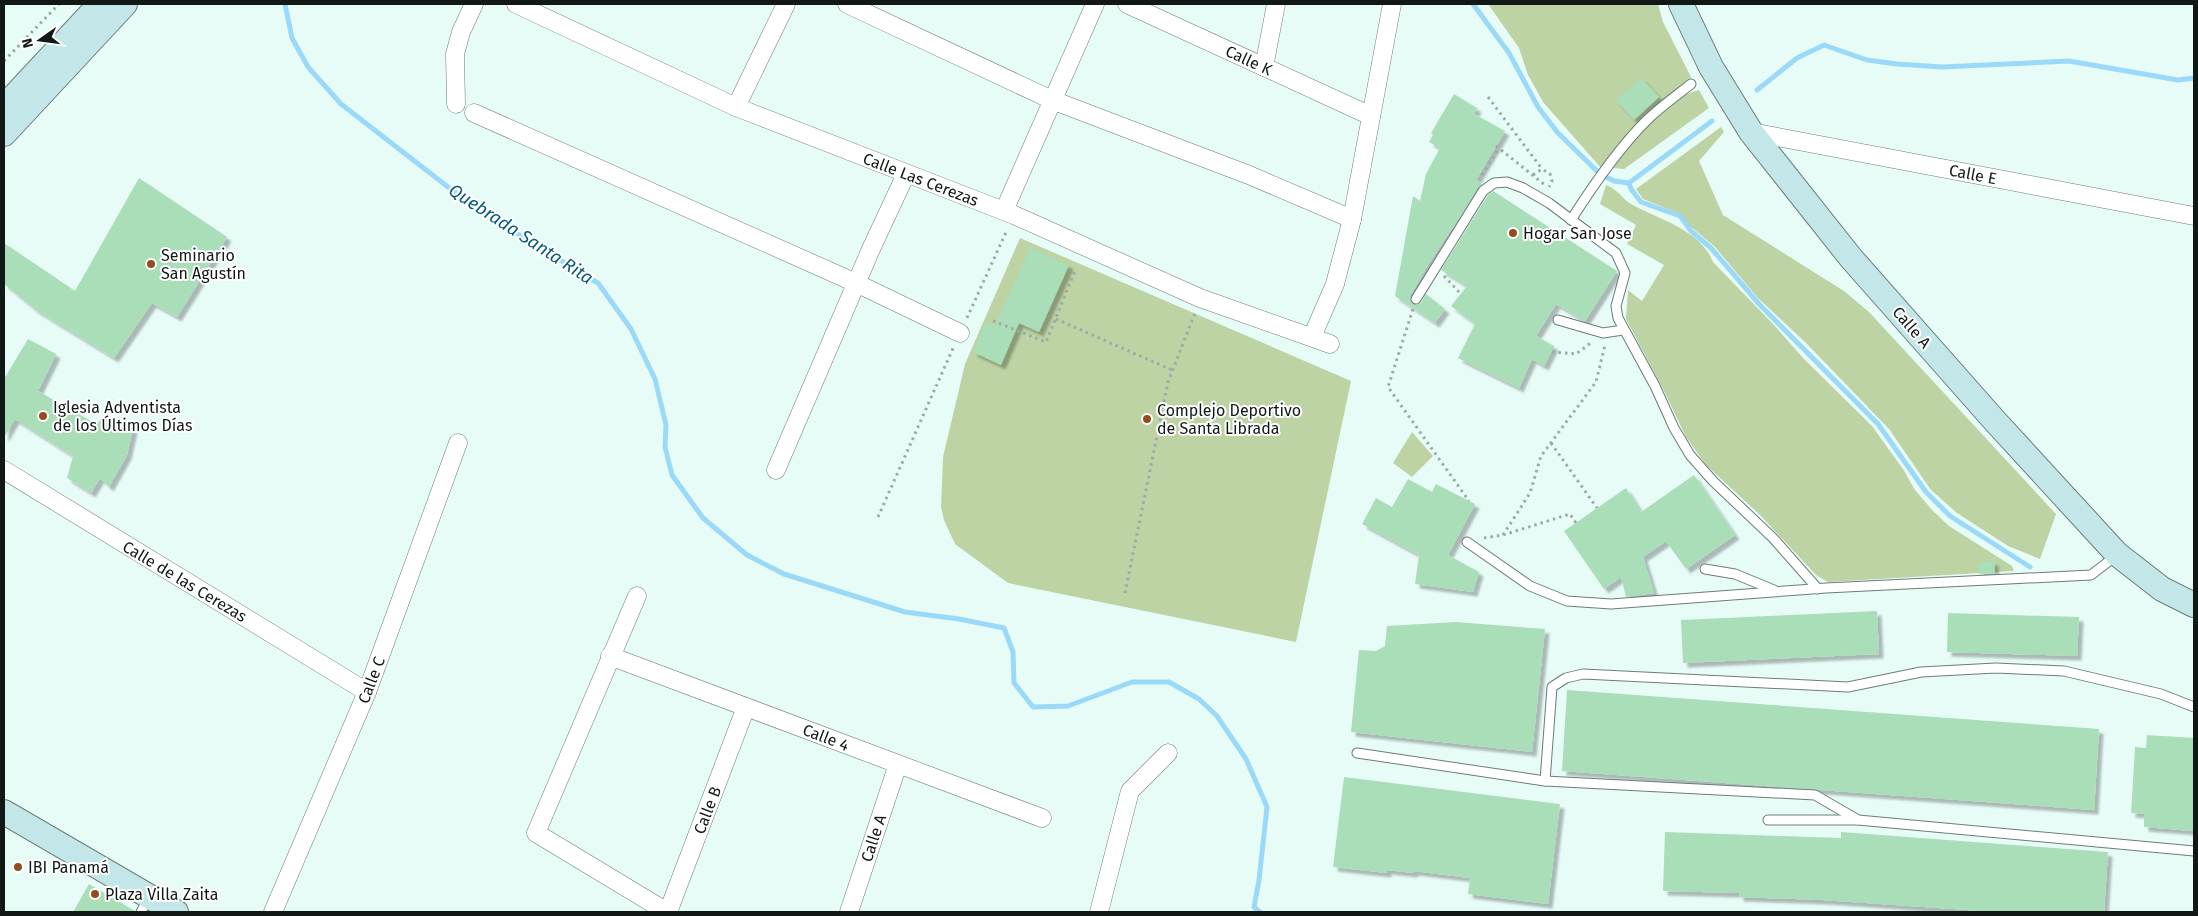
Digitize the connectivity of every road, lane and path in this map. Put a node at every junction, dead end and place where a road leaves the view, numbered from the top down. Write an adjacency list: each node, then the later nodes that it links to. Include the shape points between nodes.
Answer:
1 (59, 4): 13 (path)
2 (100, 4): 19 (street)
3 (125, 4): 24 (street)
4 (474, 4): 18 (street, via 455,54)
5 (516, 4): 20 (street, Calle Las Cerezas)
6 (786, 4): 20 (street)
7 (847, 4): 17 (street)
8 (1095, 4): 17 (street)
9 (1126, 4): 14 (street, Calle K)
10 (1276, 4): 14 (street)
11 (1392, 4): 22 (street)
12 (1682, 4): 23 (street, Calle A, via 1711,67)
13 (4, 62)
14 (1264, 67): 22 (street, Calle K)
15 (1691, 84): 30 (lane, via 1645,122)
16 (1488, 97): 26 (path)
17 (1052, 100): 31 (street); 33 (street, via 1249,175)
18 (456, 104)
19 (4, 107)
20 (736, 107): 27 (street, Calle Las Cerezas)
21 (474, 113): 37 (street)
22 (1371, 116): 33 (street)
23 (1751, 132): 32 (street, Calle E); 61 (street, Calle A, via 1852,258)
24 (4, 134)
25 (1496, 146): 28 (path)
26 (1542, 169): 28 (path); 29 (path, via 1550,174 1552,181)
27 (906, 174): 31 (street, Calle Las Cerezas); 37 (street)
28 (1533, 175): 29 (path)
29 (1549, 187): 30 (path)
30 (1577, 210): 34 (lane)
31 (1009, 213): 39 (street, Calle Las Cerezas); 45 (path)
32 (2194, 216)
33 (1352, 219): 47 (street, via 1335,284)
34 (1571, 220): 35 (lane, via 1523,188 1507,182 1494,184 1483,191); 44 (lane, via 1616,253 1625,273 1616,306)
35 (1435, 268): 38 (path); 40 (lane)
36 (1076, 271): 41 (path)
37 (856, 283): 45 (street); 54 (street)
38 (1461, 294)
39 (1200, 298): 47 (street, Calle Las Cerezas); 50 (path)
40 (1416, 299): 55 (path, via 1388,387)
41 (1056, 319): 43 (path, via 1046,342); 50 (path)
42 (1558, 320): 46 (lane)
43 (993, 321)
44 (1623, 330): 46 (lane); 63 (lane, via 1690,455)
45 (960, 333): 57 (path)
46 (1603, 333): 49 (path, via 1576,354); 52 (path, via 1606,344 1596,382)
47 (1312, 337): 48 (street, Calle Las Cerezas)
48 (1330, 344)
49 (1552, 352)
50 (1172, 370): 65 (path)
51 (458, 443): 69 (street, Calle C)
52 (1550, 443): 56 (path); 59 (path, via 1541,456 1530,493)
53 (4, 470): 69 (street, Calle de las Cerezas)
54 (776, 470)
55 (1469, 501)
56 (1597, 508)
57 (878, 517)
58 (1576, 523): 59 (path, via 1570,514)
59 (1503, 535): 60 (path)
60 (1467, 542): 64 (lane, via 1530,586 1567,601 1611,604)
61 (2117, 554): 63 (lane, via 2091,575); 67 (street, Calle A, via 2162,589)
62 (1705, 570): 64 (lane, via 1735,574)
63 (1818, 589): 64 (lane)
64 (1776, 592)
65 (1125, 593)
66 (637, 596): 68 (street)
67 (2194, 605)
68 (610, 656): 70 (street, Calle 4); 84 (street, via 536,833)
69 (367, 692): 83 (street, Calle C)
70 (746, 707): 74 (street, Calle 4); 84 (street, Calle B)
71 (2194, 707): 75 (lane, via 2162,694 2064,672 2005,668 1921,672 1848,687 1583,674 1566,678 1552,688)
72 (1168, 753): 86 (street, via 1130,791)
73 (1357, 753): 75 (lane)
74 (898, 764): 77 (street, Calle 4); 85 (street, Calle A)
75 (1544, 781): 79 (lane, via 1815,795)
76 (4, 812): 81 (street)
77 (1042, 818)
78 (1768, 820): 79 (lane)
79 (1858, 820): 80 (lane)
80 (2194, 851)
81 (145, 904): 82 (street)
82 (176, 912)
83 (273, 912)
84 (668, 912)
85 (849, 912)
86 (1099, 912)

